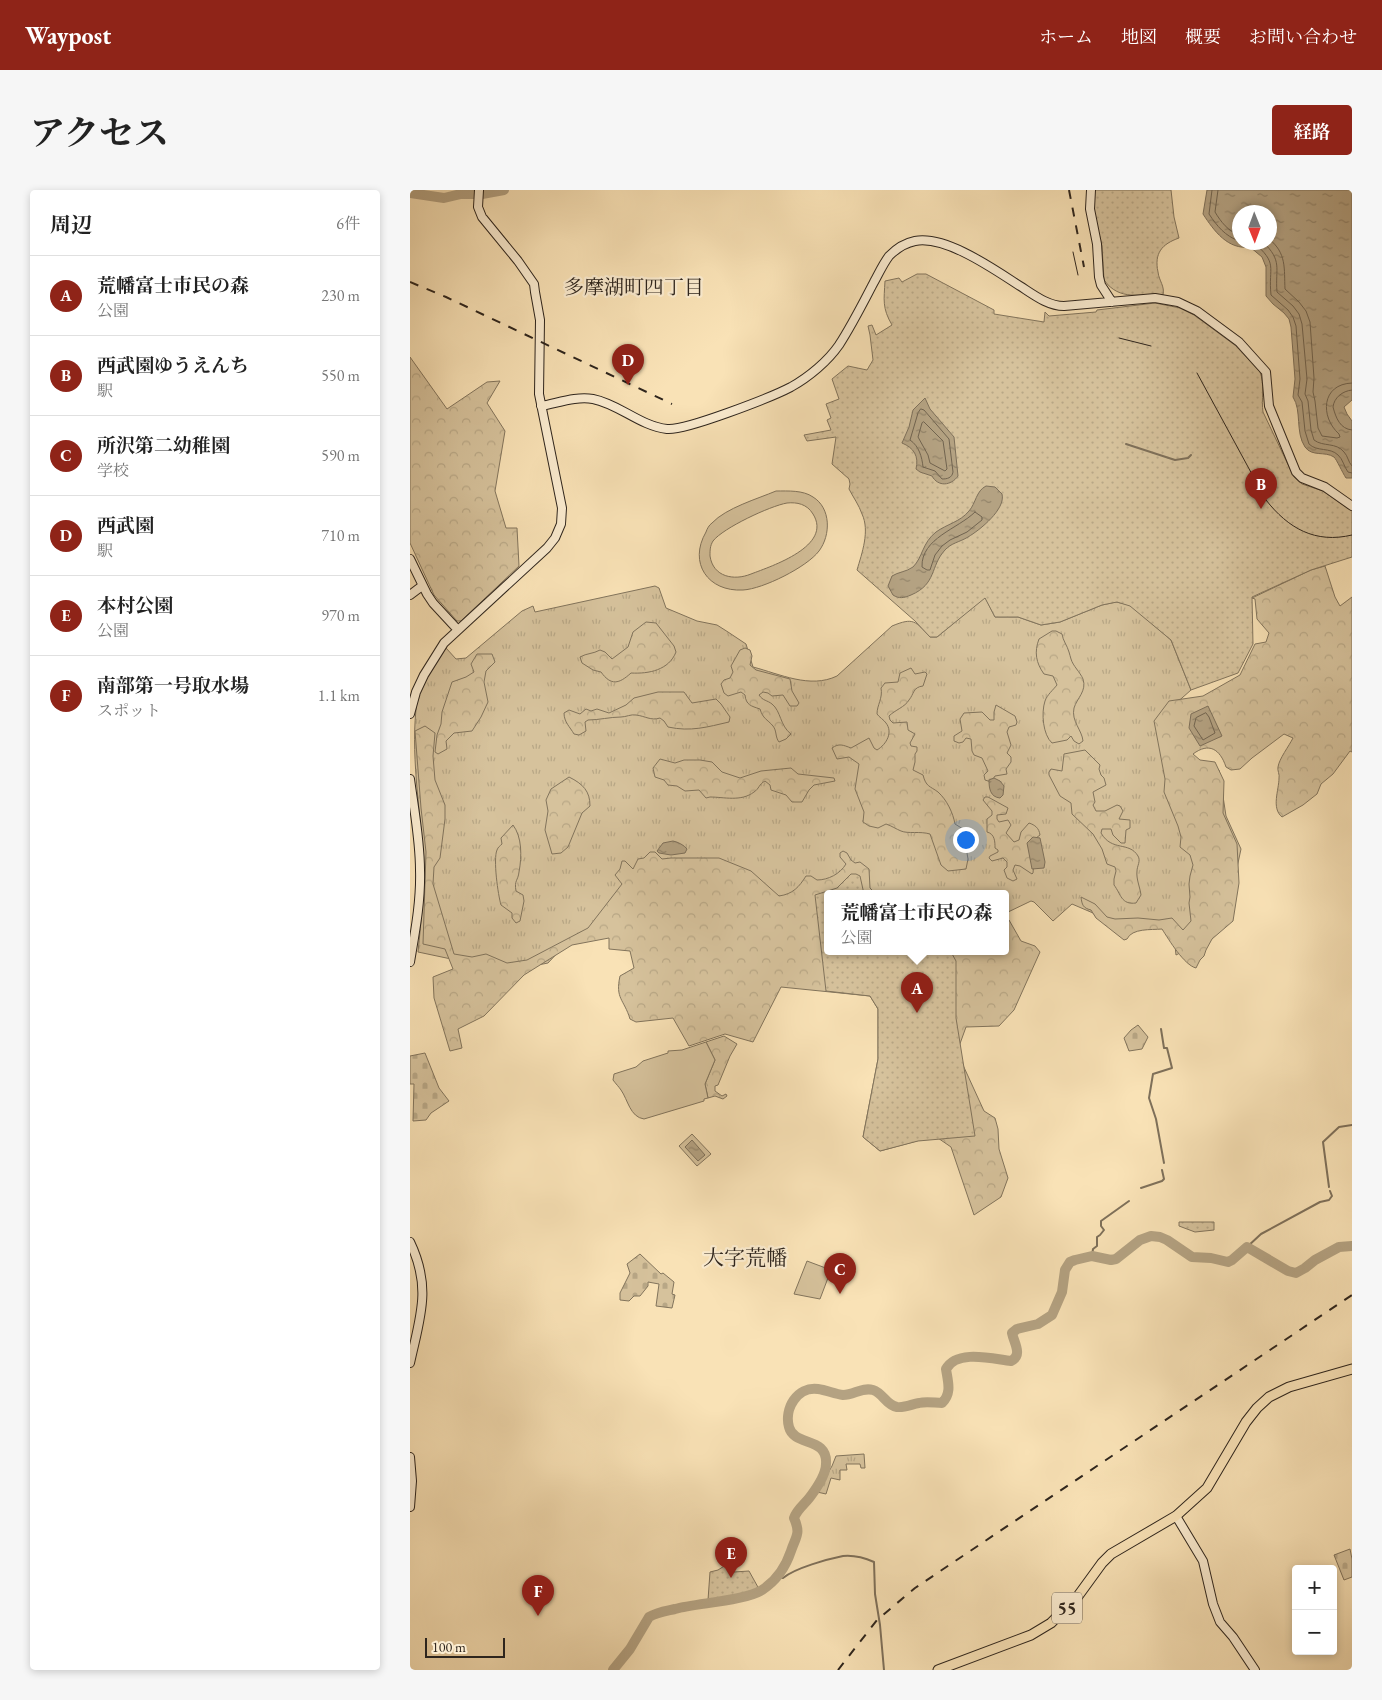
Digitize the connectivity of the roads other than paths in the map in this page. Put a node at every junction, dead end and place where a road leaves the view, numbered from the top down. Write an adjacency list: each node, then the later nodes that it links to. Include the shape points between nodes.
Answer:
1 (1090, 190): 3 (street, via 1100,282)
2 (478, 193): 4 (street, via 482,217 534,284 540,320 538,384)
3 (1112, 302): 4 (street, via 1051,304 988,265 944,244 914,241 899,248 885,262 837,347 814,370 786,390 676,429 656,426 594,399 579,398); 5 (street, via 1155,298 1178,302 1197,311 1239,342 1266,372 1269,406 1296,472)
4 (541, 406): 9 (street, via 562,501 561,524 547,548)
5 (1352, 506)
6 (410, 559): 7 (street)
7 (422, 586): 8 (street); 9 (street)
8 (410, 595)
9 (458, 630): 10 (street, via 432,660 416,692)
10 (410, 714)
11 (410, 779): 12 (street, via 420,870)
12 (410, 962)
13 (410, 1242): 14 (street, via 420,1270 423,1301)
14 (410, 1363)
15 (1352, 1369): 18 (main road, 55, via 1286,1388 1269,1397 1246,1422 1207,1488)
16 (410, 1457): 17 (street)
17 (410, 1506)
18 (1176, 1516): 19 (main road, 55, via 1111,1554 1069,1607 1041,1630); 20 (street, via 1203,1561 1220,1622)
19 (938, 1670)
20 (1255, 1670)

